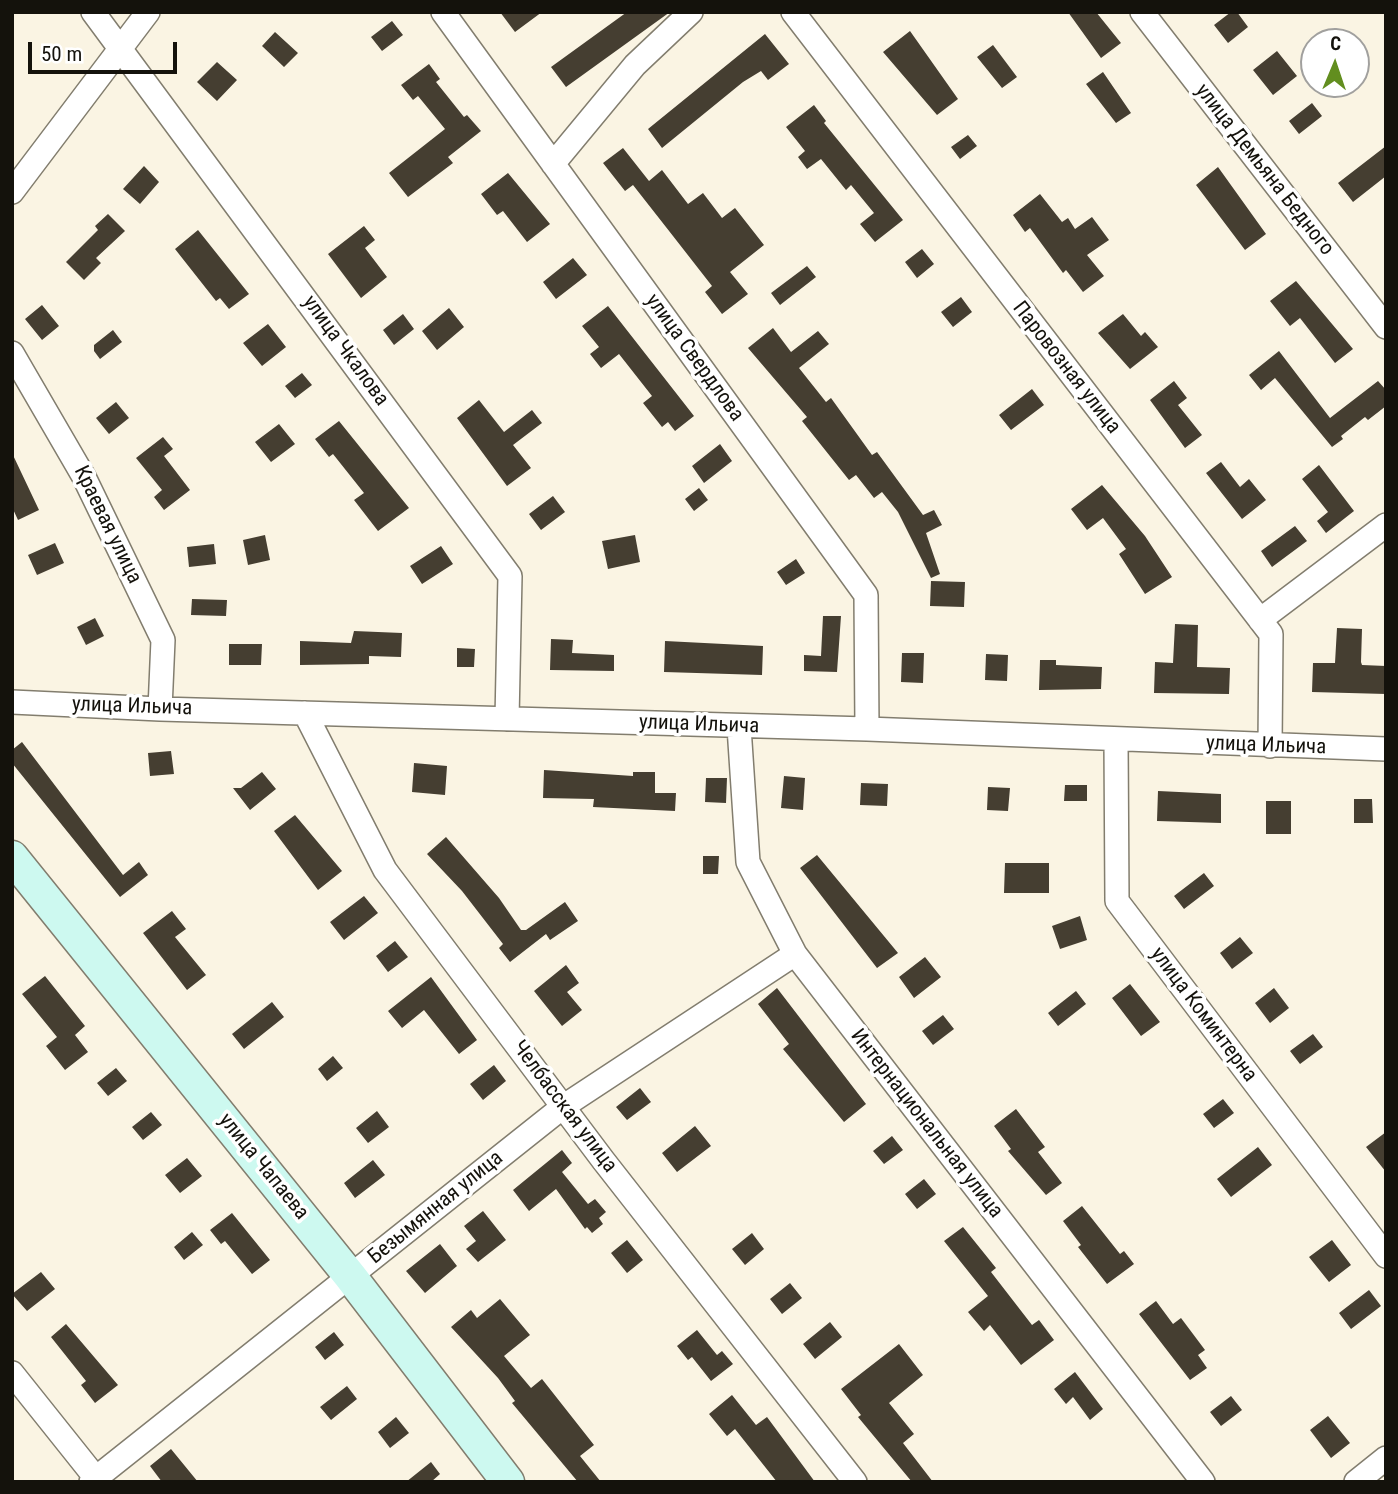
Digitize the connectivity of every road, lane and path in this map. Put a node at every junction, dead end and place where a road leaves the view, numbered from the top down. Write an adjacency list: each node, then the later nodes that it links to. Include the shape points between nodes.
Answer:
1 (93, 12): 7 (street, улица Чкалова)
2 (148, 12): 7 (street)
3 (443, 12): 8 (street, улица Свердлова)
4 (691, 12): 8 (street, via 635,65)
5 (793, 12): 13 (street, Паровозная улица)
6 (1142, 12): 10 (street, улица Демьяна Бедного)
7 (123, 49): 9 (street); 17 (street, улица Чкалова, via 510,576)
8 (553, 164): 19 (street, улица Свердлова, via 866,595)
9 (12, 192)
10 (1386, 327)
11 (12, 353): 15 (street, Краевая улица, via 84,477 163,640)
12 (1386, 525): 13 (street)
13 (1260, 620): 21 (street, Паровозная улица, via 1271,634)
14 (12, 702): 15 (street, улица Ильича)
15 (160, 709): 16 (street, улица Ильича)
16 (304, 713): 17 (street, улица Ильича); 25 (street, Челбасская улица, via 385,870)
17 (507, 719): 18 (street, улица Ильича)
18 (739, 727): 19 (street, улица Ильича); 24 (street, Интернациональная улица, via 748,862)
19 (867, 729): 20 (street, улица Ильича)
20 (1116, 741): 21 (street, улица Ильича); 26 (street, улица Коминтерна, via 1117,901)
21 (1270, 746): 22 (street, улица Ильича)
22 (1386, 749)
23 (12, 857): 27 (main road, улица Чапаева)
24 (795, 954): 25 (street, Безымянная улица); 33 (street, Интернациональная улица)
25 (564, 1106): 27 (street, Безымянная улица); 32 (street, Челбасская улица)
26 (1386, 1256)
27 (350, 1276): 30 (street, Безымянная улица); 31 (main road, улица Чапаева)
28 (12, 1373): 30 (street)
29 (1386, 1458): 34 (street)
30 (96, 1480)
31 (508, 1482)
32 (855, 1482)
33 (1203, 1482)
34 (1356, 1482)

